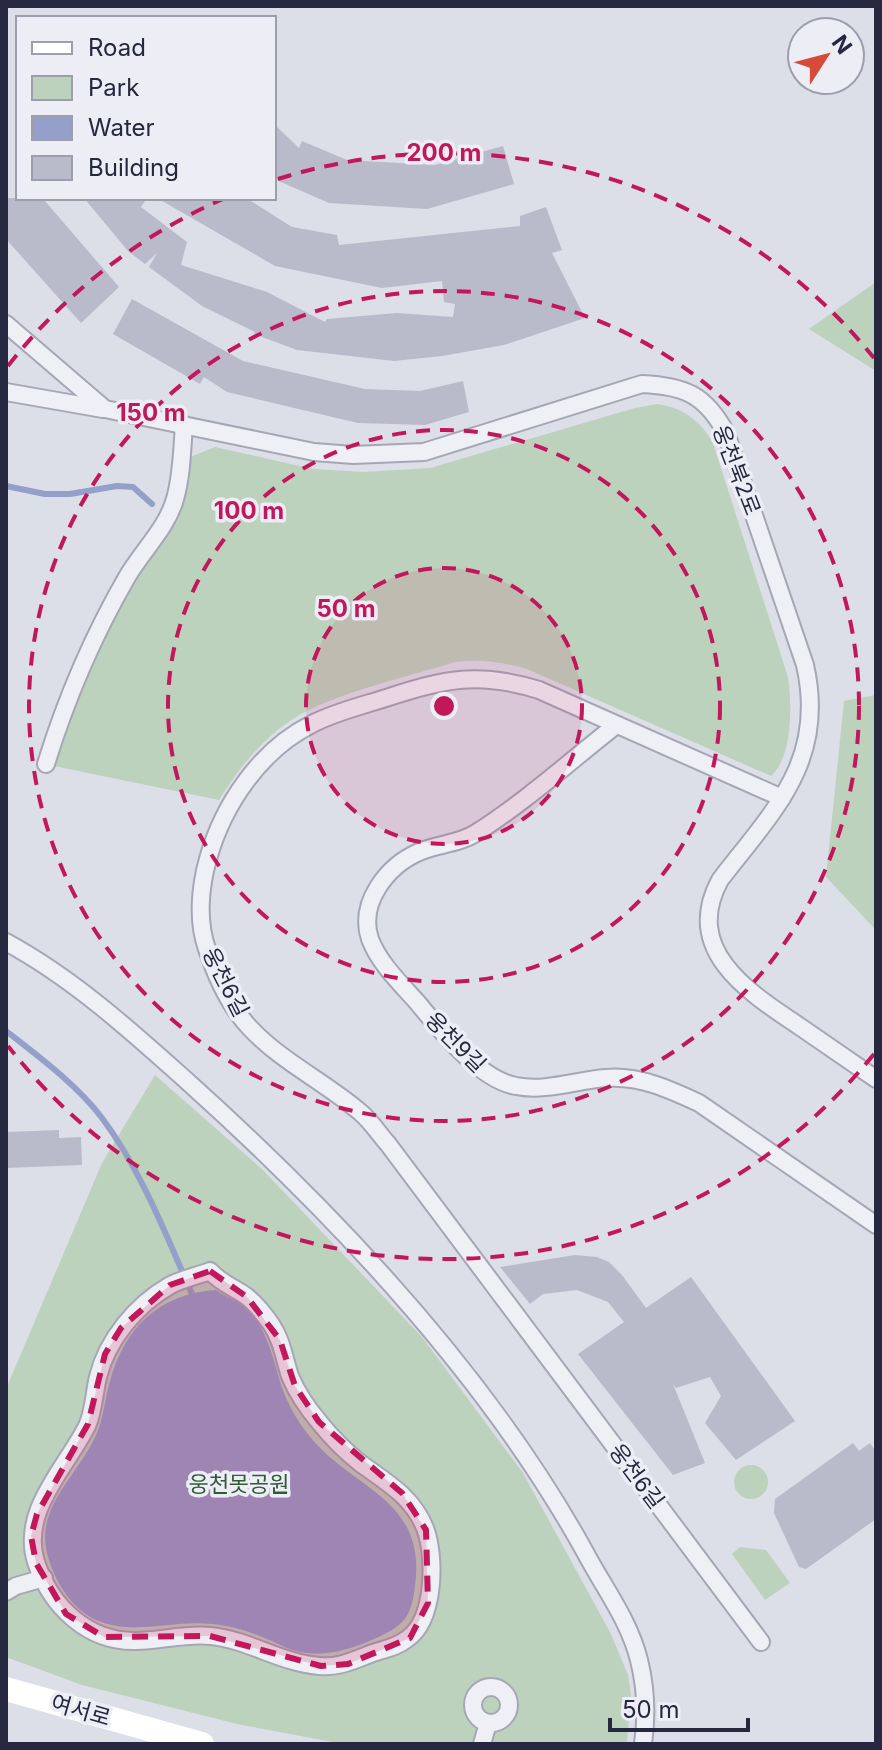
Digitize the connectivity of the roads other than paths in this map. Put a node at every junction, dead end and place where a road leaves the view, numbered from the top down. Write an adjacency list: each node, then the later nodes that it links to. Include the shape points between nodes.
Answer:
1 (6, 324): 3 (street, 웅천북2로)
2 (6, 392): 3 (street)
3 (105, 409): 4 (street, 웅천북2로)
4 (184, 425): 6 (street, via 168,517 127,576 86,657); 7 (street, 웅천북2로, via 314,452 389,455 451,446 642,384 690,392 708,405 726,433 808,679 806,746)
5 (615, 726): 7 (street, 웅천6길); 10 (street, 웅천9길, via 475,834 401,860 382,880 370,905 371,941 424,1010 485,1073 517,1086 541,1088 611,1077 667,1088 699,1103); 13 (street, 웅천6길, via 539,690 487,678 430,685 311,724 268,756 228,808 204,875 206,946 249,1028 363,1114 388,1144)
6 (46, 764)
7 (782, 798): 9 (street, 웅천북2로, via 712,894 711,935 726,967 754,996)
8 (6, 942): 18 (street, via 114,1016 205,1098 355,1246 448,1352 558,1506 619,1610 643,1685)
9 (876, 1079)
10 (876, 1225)
11 (44, 1578): 11 (street, via 31,1536 48,1492 88,1424 105,1354 144,1305 170,1285 210,1271 247,1297 271,1323 295,1386 319,1422 341,1447 402,1493 417,1512 431,1551 428,1603 410,1638 348,1664 321,1666 210,1636 140,1641 104,1637 66,1614); 12 (street)
12 (6, 1592)
13 (761, 1642)
14 (6, 1689): 16 (street, 여서로)
15 (488, 1723): 17 (street)
16 (202, 1744)
17 (482, 1744)
18 (643, 1744)

